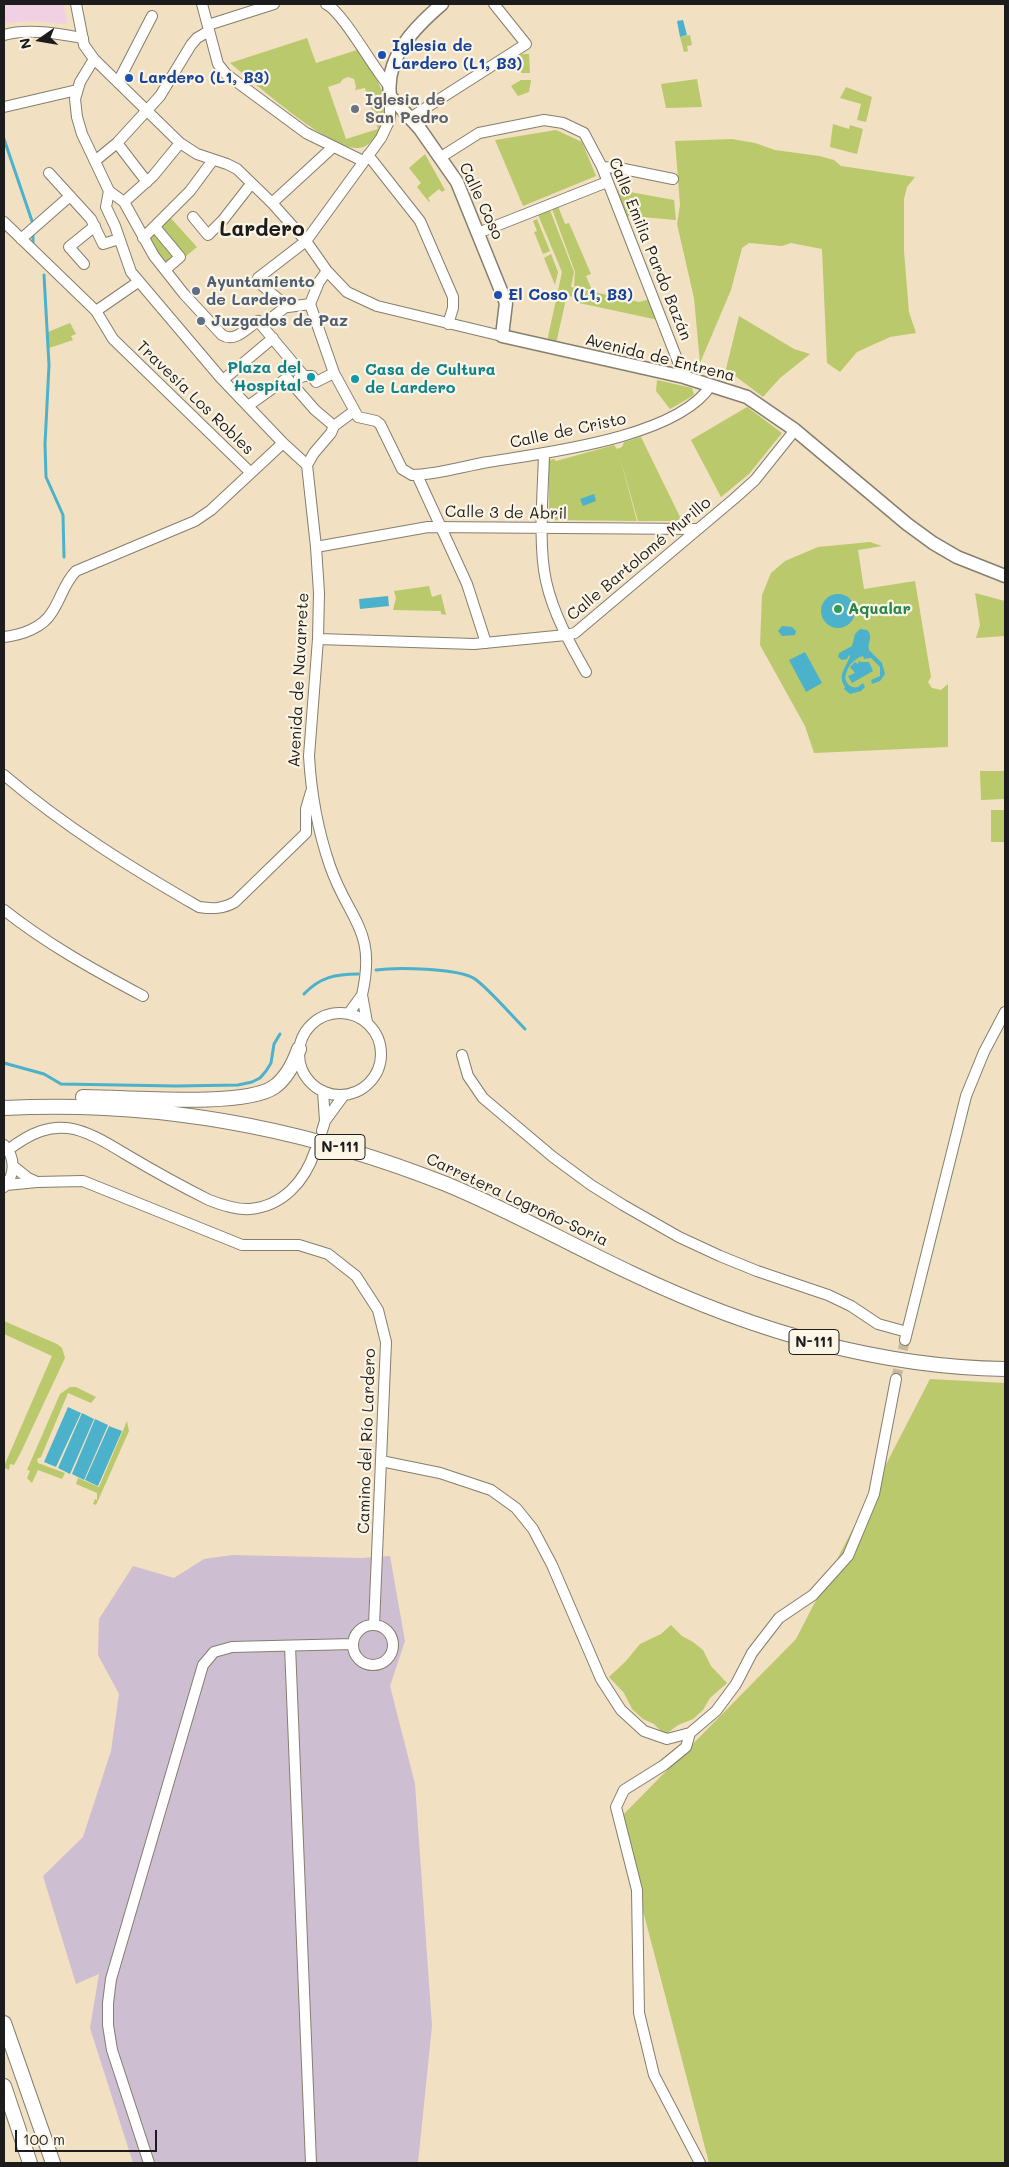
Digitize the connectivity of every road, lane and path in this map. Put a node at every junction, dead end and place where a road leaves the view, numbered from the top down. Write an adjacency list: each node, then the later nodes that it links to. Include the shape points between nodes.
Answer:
1 (76, 4): 10 (street)
2 (202, 4): 8 (street)
3 (274, 4): 8 (street)
4 (328, 4): 14 (street, via 342,18)
5 (442, 4): 14 (main road, via 418,26 401,49 392,66)
6 (494, 4): 17 (street, via 526,44)
7 (152, 16): 12 (street)
8 (208, 28): 16 (street, via 191,45 164,90); 20 (street, via 218,64 226,74 306,133)
9 (4, 35): 10 (street, via 35,32)
10 (83, 38): 11 (street, Avenida de Entrena, via 86,50)
11 (94, 59): 12 (street, Avenida de Entrena); 13 (street)
12 (118, 82): 16 (street, Avenida de Entrena)
13 (77, 90): 15 (street); 24 (street, via 76,117)
14 (389, 91): 17 (main road, Calle Coso); 22 (street, via 389,124)
15 (4, 107)
16 (146, 111): 18 (street); 19 (street, Avenida de Entrena)
17 (410, 118): 21 (main road, Calle Coso)
18 (117, 143): 24 (street); 28 (street)
19 (180, 143): 23 (street, Avenida de Entrena); 28 (street)
20 (333, 147): 22 (street); 34 (street)
21 (441, 157): 25 (street, Calle Emilia Pardo Bazán, via 479,133 544,120 563,123 584,133); 41 (main road, Calle Coso, via 457,182)
22 (366, 158): 45 (street); 54 (street, via 420,220 452,297 454,308)
23 (213, 160): 30 (street, Avenida de Entrena, via 232,166); 40 (street, via 190,191)
24 (95, 161): 31 (street)
25 (602, 167): 27 (street); 29 (street, Calle Emilia Pardo Bazán)
26 (49, 173): 32 (street)
27 (673, 179)
28 (147, 182): 33 (street)
29 (607, 182): 41 (street); 59 (street, Calle Emilia Pardo Bazán)
30 (251, 184): 34 (street, Avenida de Entrena); 37 (street, via 208,235)
31 (109, 191): 33 (street); 35 (street)
32 (70, 196): 36 (street); 43 (street)
33 (124, 202): 42 (street)
34 (272, 203): 45 (street, Avenida de Entrena)
35 (106, 207): 36 (street); 44 (street)
36 (88, 216): 39 (street)
37 (193, 217)
38 (4, 222): 43 (street, Travesía Los Robles)
39 (95, 226): 44 (street, via 103,244); 46 (street, via 69,247)
40 (154, 227): 42 (street); 47 (street, via 180,257)
41 (478, 233): 55 (main road, Calle Coso, via 506,303)
42 (143, 238): 47 (street)
43 (21, 239): 52 (street, Travesía Los Robles)
44 (119, 239): 49 (street, via 126,263)
45 (306, 240): 48 (street, Avenida de Entrena); 51 (street, via 258,278)
46 (84, 264)
47 (164, 269): 53 (street, via 225,337 234,338)
48 (327, 270): 50 (street); 54 (street, Avenida de Entrena, via 347,292 359,299)
49 (138, 282): 52 (street); 60 (street)
50 (310, 304): 51 (street, via 293,308); 57 (street)
51 (286, 306): 53 (street)
52 (96, 311): 70 (street, Travesía Los Robles, via 113,339)
53 (260, 323): 56 (street)
54 (448, 324): 55 (street, Avenida de Entrena)
55 (502, 336): 59 (main road, Avenida de Entrena)
56 (273, 338): 58 (street); 60 (street)
57 (334, 373): 58 (street, via 316,382 312,376); 64 (street)
58 (304, 376): 61 (street)
59 (684, 377): 62 (main road, Avenida de Entrena)
60 (223, 380): 63 (street)
61 (292, 383): 63 (street, via 287,378); 65 (street)
62 (711, 385): 66 (main road, Avenida de Entrena, via 752,400); 68 (street, Calle de Cristo, via 691,406 644,429)
63 (248, 406): 67 (street)
64 (353, 408): 65 (street); 71 (street, via 358,417 380,424 402,470)
65 (334, 426): 69 (street)
66 (795, 430): 74 (street, Calle Bartolomé Murillo, via 755,480); 76 (main road, Avenida de Entrena, via 933,543 957,557)
67 (283, 443): 69 (street); 70 (street)
68 (544, 454): 71 (street, Calle de Cristo); 73 (street)
69 (307, 465): 75 (street, Avenida de Navarrete)
70 (250, 472): 78 (street, via 195,521 76,571 45,621 20,634)
71 (417, 475): 72 (street)
72 (443, 527): 73 (street, Calle 3 de Abril); 75 (street, Calle 3 de Abril, via 419,528); 80 (street, via 468,584)
73 (543, 529): 74 (street, Calle 3 de Abril); 77 (street, via 546,579)
74 (697, 529): 77 (street, Calle Bartolomé Murillo, via 581,630)
75 (316, 547): 79 (street, Avenida de Navarrete)
76 (1005, 576)
77 (566, 635): 80 (street, Calle Bartolomé Murillo); 81 (street)
78 (4, 637)
79 (318, 639): 80 (street, Calle Bartolomé Murillo); 83 (street, Avenida de Navarrete, via 309,756)
80 (486, 643)
81 (586, 672)
82 (4, 775): 83 (street, via 99,847 199,907 211,909 235,902 306,833 306,809)
83 (312, 788): 85 (street, Avenida de Navarrete, via 330,866 366,944 367,972)
84 (4, 910): 86 (street, via 35,935)
85 (362, 995): 88 (street); 89 (street)
86 (143, 996)
87 (1005, 1012): 91 (street, via 966,1096 906,1336 828,1295 720,1256 646,1219 591,1185 483,1098 468,1076)
88 (348, 1014): 89 (street); 90 (street, via 330,1014 316,1021 305,1032)
89 (367, 1022): 93 (street, via 380,1041 380,1064 370,1083)
90 (300, 1049): 92 (street, via 300,1062 306,1076); 94 (highway, via 286,1076 275,1086 251,1096 166,1100 41,1098)
91 (462, 1055)
92 (323, 1091): 93 (street); 93 (street, via 324,1126)
93 (344, 1095)
94 (4, 1102)
95 (4, 1108): 101 (highway, Carretera Logroño-Soria / N-111, via 97,1107 168,1113 231,1121 306,1138 379,1159 448,1185 633,1274 713,1309 780,1332 890,1358)
96 (6, 1148): 97 (street, via 45,1129 58,1127 85,1131 209,1200 229,1207 250,1209 284,1197 300,1181); 98 (street)
97 (315, 1151)
98 (13, 1166): 99 (street); 100 (street)
99 (37, 1182): 100 (street, Camino del Río Lardero); 103 (street, Camino del Río Lardero, via 84,1181 242,1245 299,1245 328,1254 356,1276 378,1310 386,1342)
100 (5, 1186)
101 (1005, 1369)
102 (896, 1379): 107 (street, via 874,1494 848,1556 814,1595 779,1618 752,1653 736,1684 716,1711)
103 (381, 1461): 104 (street, Camino del Río Lardero); 107 (street, via 440,1473 491,1490 516,1508 533,1529 552,1565 601,1679 621,1710 644,1731 667,1739)
104 (374, 1625): 105 (street, via 362,1628); 105 (street, via 387,1631 393,1644 384,1662 364,1662 358,1658)
105 (354, 1644): 106 (street)
106 (290, 1646): 112 (street, via 220,1649 203,1665 111,1979 108,2025 112,2050); 113 (street)
107 (690, 1734): 114 (street, via 686,1747 624,1790 616,1808 637,1890 638,2013 654,2075)
108 (4, 2023): 111 (highway)
109 (4, 2086): 110 (highway)
110 (30, 2163)
111 (53, 2163)
112 (149, 2163)
113 (311, 2163)
114 (700, 2163)

